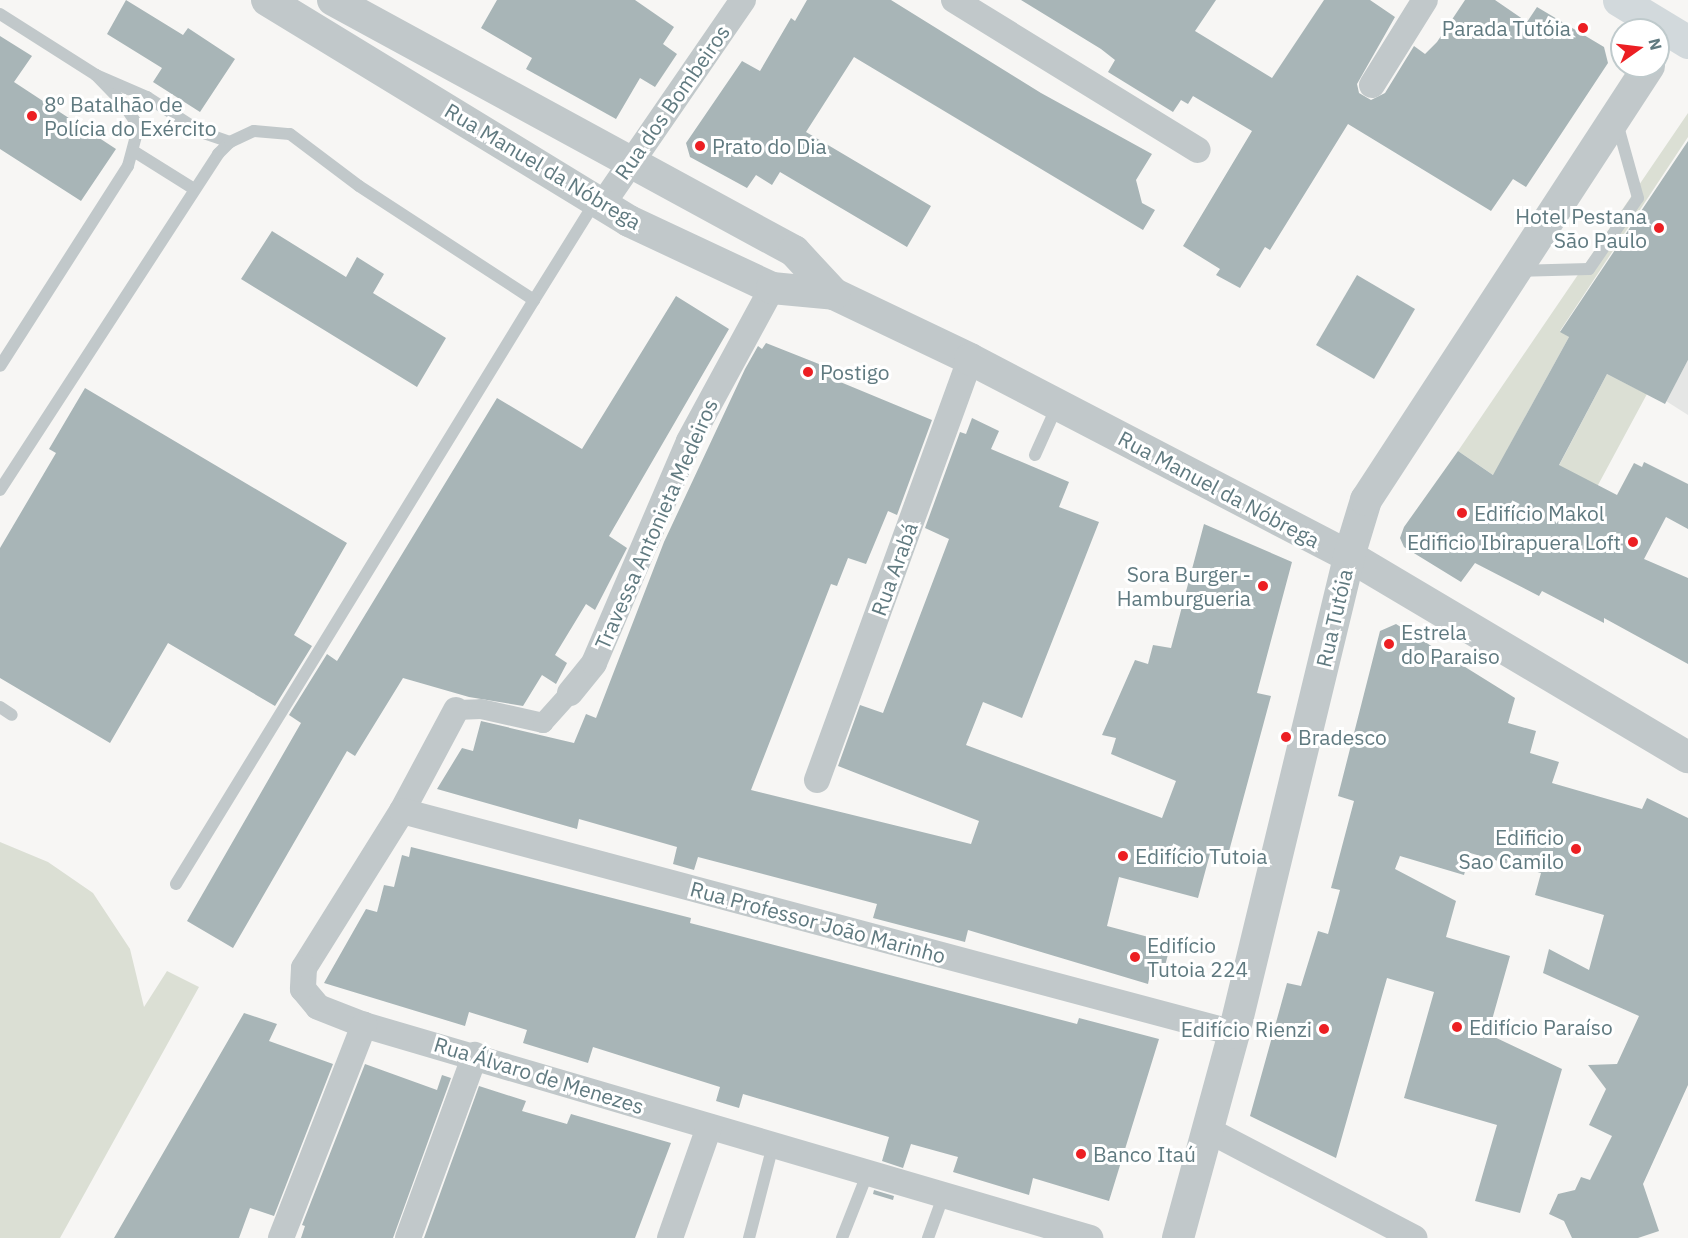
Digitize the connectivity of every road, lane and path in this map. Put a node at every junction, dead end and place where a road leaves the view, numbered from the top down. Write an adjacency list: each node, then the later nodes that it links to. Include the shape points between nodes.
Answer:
1 (267, 0): 18 (street, Rua Manuel da Nóbrega)
2 (333, 0): 16 (street, Rua Manuel da Nóbrega)
3 (743, 0): 16 (street, Rua dos Bombeiros)
4 (954, 0): 14 (street)
5 (1425, 0): 11 (street)
6 (1619, 0): 8 (main road)
7 (0, 14): 9 (lane)
8 (1672, 42)
9 (96, 75): 13 (lane, via 125,85 201,132); 15 (lane, via 134,120)
10 (1641, 78): 12 (street, Rua Tutóia)
11 (1372, 85)
12 (1615, 117): 19 (street, Rua Tutóia); 19 (lane, via 1638,198 1589,269)
13 (230, 142): 17 (lane); 22 (lane, via 254,131 290,134 360,186)
14 (1198, 150)
15 (135, 152): 17 (lane); 24 (lane)
16 (629, 162): 18 (street, Rua dos Bombeiros); 21 (street, Rua Manuel da Nóbrega, via 794,251)
17 (194, 189): 27 (lane)
18 (599, 203): 20 (street, Rua Manuel da Nóbrega); 22 (lane)
19 (1515, 271): 28 (street, Rua Tutóia, via 1366,500)
20 (772, 288): 21 (street, Rua Manuel da Nóbrega); 29 (street, Travessa Antonieta Medeiros, via 689,441 594,663)
21 (834, 294): 23 (street, Rua Manuel da Nóbrega)
22 (534, 300): 36 (lane)
23 (970, 359): 25 (street, Rua Manuel da Nóbrega); 34 (street, Rua Arabá)
24 (0, 366)
25 (1058, 405): 26 (lane); 28 (street, Rua Manuel da Nóbrega)
26 (1035, 455)
27 (0, 490)
28 (1348, 556): 33 (street, Rua Manuel da Nóbrega); 38 (street, Rua Tutóia)
29 (570, 693): 31 (street, via 543,723 481,709)
30 (0, 707): 32 (lane)
31 (456, 710): 35 (street, Rua Álvaro de Menezes)
32 (12, 715)
33 (1688, 757)
34 (817, 780)
35 (402, 811): 37 (street, Rua Álvaro de Menezes, via 304,968 303,989 318,1007); 38 (street, Rua Professor João Marinho)
36 (176, 884)
37 (363, 1025): 39 (street, Rua Álvaro de Menezes); 45 (street)
38 (1234, 1033): 41 (street, Rua Tutóia)
39 (475, 1055): 40 (street, Rua Álvaro de Menezes); 46 (street)
40 (709, 1127): 42 (street, Rua Álvaro de Menezes); 47 (street)
41 (1208, 1130): 52 (street, Rua Tutóia); 53 (street)
42 (773, 1145): 43 (street, Rua Álvaro de Menezes); 48 (lane)
43 (868, 1172): 44 (street, Rua Álvaro de Menezes); 49 (lane)
44 (944, 1194): 50 (lane); 51 (street, Rua Álvaro de Menezes)
45 (281, 1238)
46 (408, 1238)
47 (670, 1238)
48 (748, 1238)
49 (842, 1238)
50 (928, 1238)
51 (1090, 1238)
52 (1178, 1238)
53 (1414, 1238)

